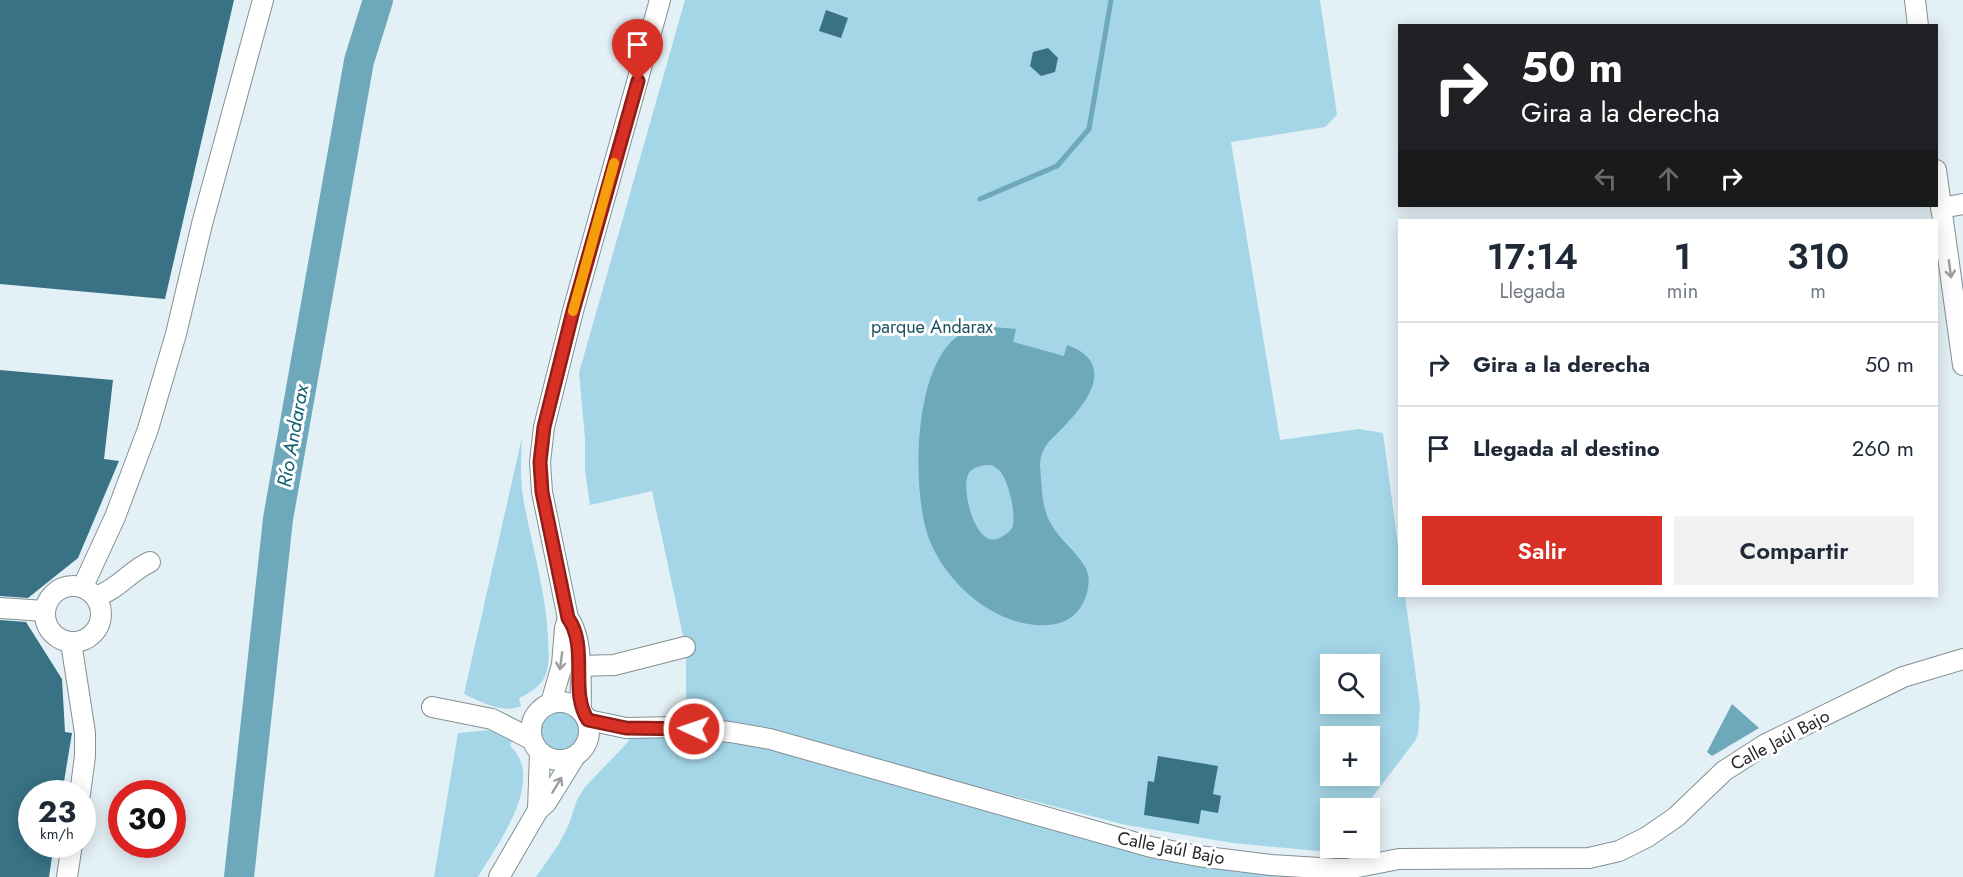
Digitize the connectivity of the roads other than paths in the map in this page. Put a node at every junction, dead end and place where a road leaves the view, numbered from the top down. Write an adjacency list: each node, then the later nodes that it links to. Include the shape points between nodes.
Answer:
1 (263, 0): 10 (street, via 148,429 85,582)
2 (660, 0): 13 (street, via 544,427 542,492)
3 (1915, 0): 4 (street)
4 (1918, 24)
5 (1938, 185): 7 (street)
6 (1963, 204): 7 (street)
7 (1941, 208): 8 (street, one-way to 8)
8 (1963, 364)
9 (150, 562): 10 (street, via 107,592)
10 (88, 591): 12 (street, via 73,585 57,590); 14 (street, via 100,604 100,623 89,637)
11 (0, 608): 12 (street)
12 (45, 612): 14 (street, via 49,628)
13 (568, 618): 17 (street, via 575,627); 19 (street, one-way to 19, via 562,665)
14 (71, 642): 26 (street, via 85,733)
15 (685, 647): 17 (street, via 614,665)
16 (1963, 658): 22 (street, Calle Jaúl Bajo, via 1903,677 1766,744 1724,771 1676,817 1647,837 1619,851 1589,858 1399,859 1347,869 1206,857 1115,838 770,739 676,727)
17 (580, 666): 20 (street)
18 (432, 706): 21 (street)
19 (544, 707): 20 (street, via 561,701 572,704); 21 (street); 24 (street, via 531,725)
20 (584, 715): 22 (street, Calle Jaúl Bajo); 23 (street, via 590,730)
21 (492, 719): 24 (street)
22 (626, 728): 23 (street, Calle Jaúl Bajo)
23 (588, 741): 25 (street)
24 (536, 746): 25 (street, via 550,759); 27 (street)
25 (574, 758): 27 (street, one-way to 25)
26 (82, 780)
27 (538, 810): 30 (street)
28 (70, 858): 29 (street)
29 (67, 877)
30 (499, 877)

